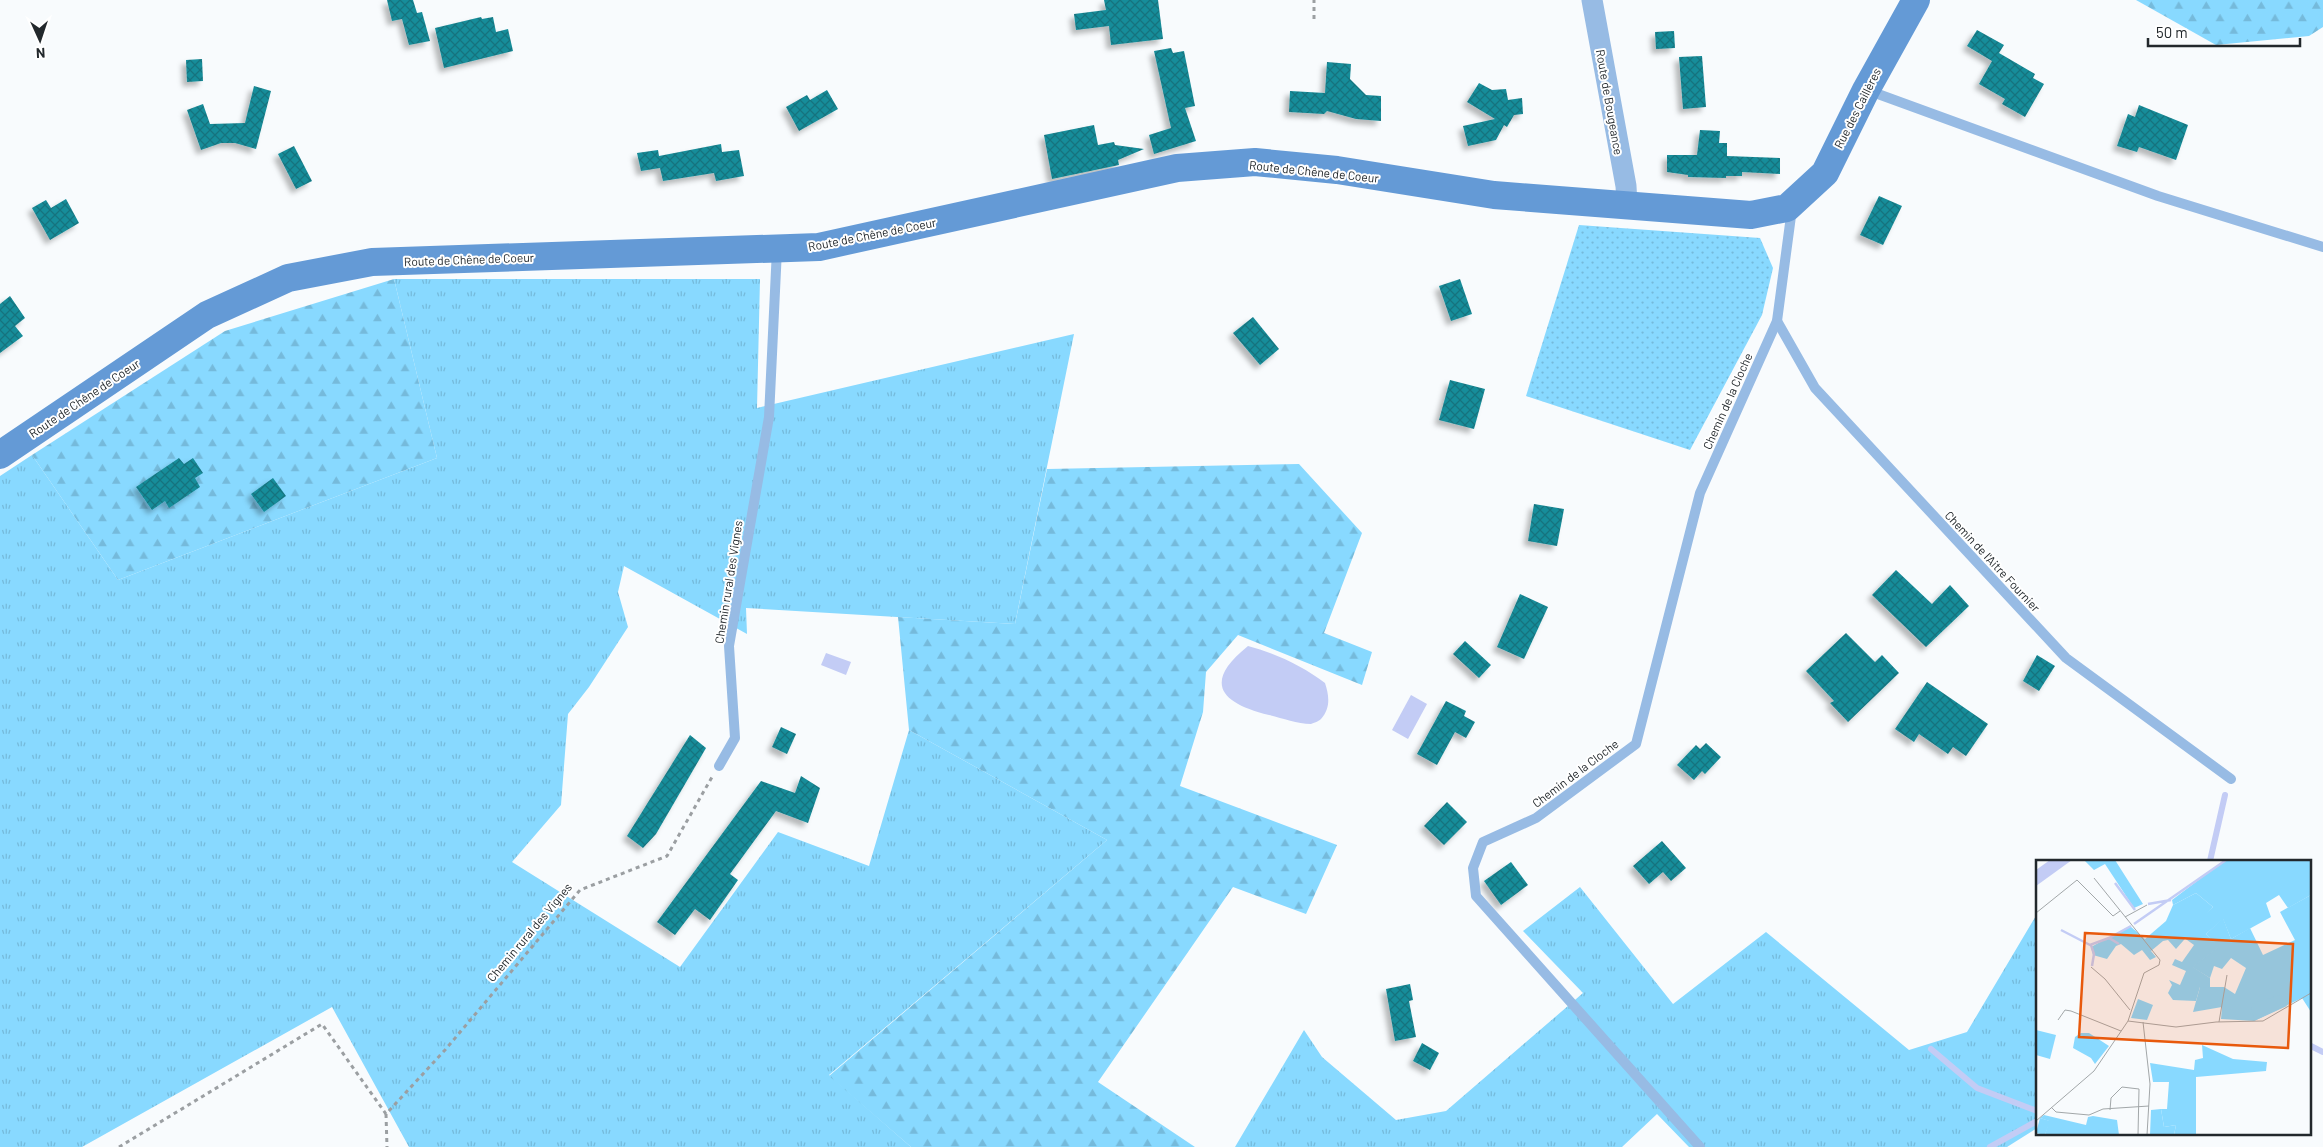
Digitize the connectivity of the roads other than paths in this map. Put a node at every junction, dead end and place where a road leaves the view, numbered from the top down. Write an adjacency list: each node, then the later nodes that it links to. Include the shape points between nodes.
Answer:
1 (1592, 0): 4 (street, Route de Bougeance)
2 (1916, 0): 3 (street, Rue des Caillères)
3 (1866, 90): 5 (street, Rue des Caillères, via 1825,173); 6 (lane, via 2158,196)
4 (1627, 204): 5 (street, Route de Chêne de Coeur, via 1751,215); 7 (street, Route de Chêne de Coeur, via 1494,195 1337,170 1255,162 1177,168 819,247)
5 (1787, 208): 8 (lane, Chemin de la Cloche, via 1791,216)
6 (2323, 247)
7 (777, 248): 9 (street, Route de Chêne de Coeur, via 372,262 288,278 207,315); 10 (lane, Chemin rural des Vignes, via 769,417 729,646 735,738)
8 (1777, 321): 11 (lane, Chemin de l'Aitre Fournier, via 1815,388 2066,658); 12 (lane, Chemin de la Cloche, via 1700,493 1636,744 1536,818 1484,842 1473,868 1476,896)
9 (0, 455)
10 (719, 766)
11 (2231, 779)
12 (1700, 1147)

